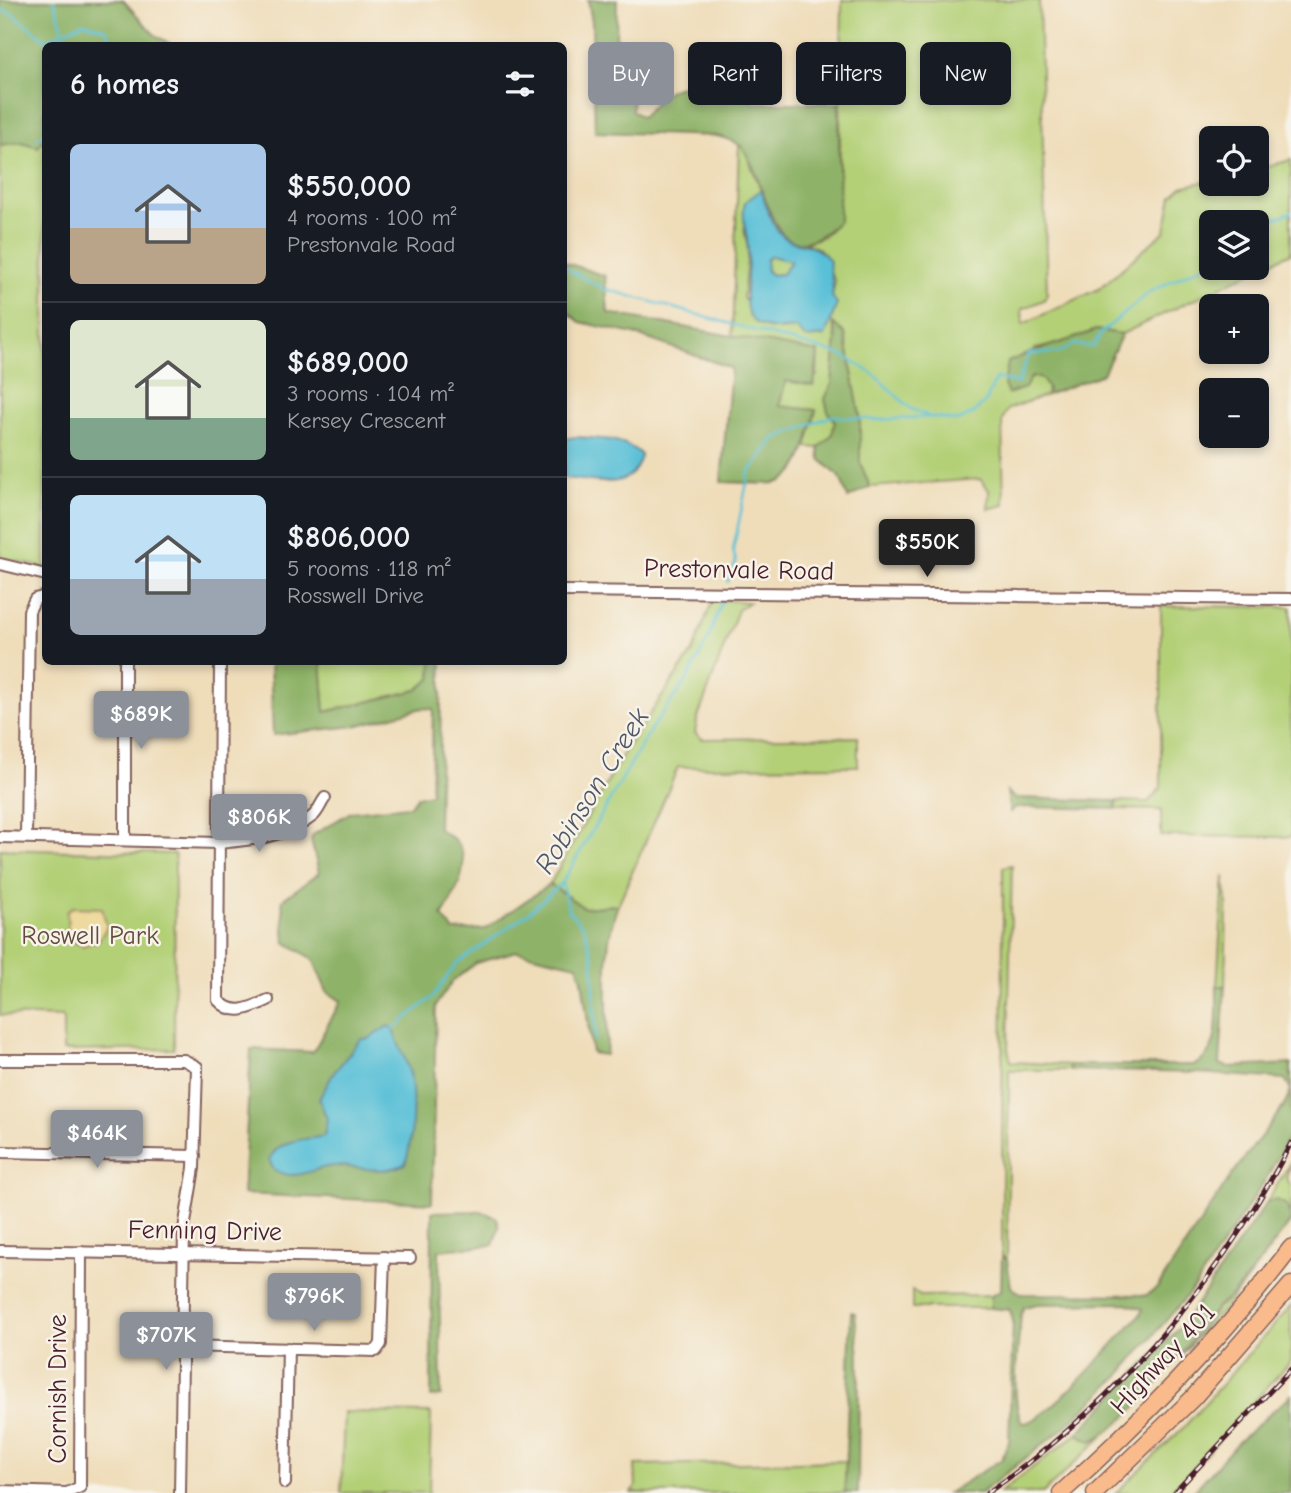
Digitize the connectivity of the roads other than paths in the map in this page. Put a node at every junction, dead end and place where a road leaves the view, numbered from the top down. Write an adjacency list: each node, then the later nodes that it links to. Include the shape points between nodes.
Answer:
1 (0, 564): 2 (street)
2 (42, 574)
3 (567, 591): 5 (street, Prestonvale Road)
4 (42, 597): 10 (street, via 35,599 29,611)
5 (1291, 599)
6 (125, 665): 11 (street)
7 (220, 665): 12 (street)
8 (325, 797): 12 (street, via 314,816 271,835)
9 (0, 837): 10 (street)
10 (26, 837): 11 (street)
11 (125, 840): 12 (street)
12 (218, 843): 13 (street, via 218,1000 235,1010)
13 (268, 1000)
14 (0, 1060): 16 (street, via 192,1062 199,1075)
15 (0, 1153): 16 (street)
16 (195, 1156): 20 (street)
17 (1291, 1248): 29 (highway, Highway 401, via 1166,1396)
18 (0, 1251): 19 (street, Fenning Drive)
19 (81, 1252): 20 (street, Fenning Drive); 27 (street, Cornish Drive, via 80,1487 67,1493)
20 (183, 1252): 21 (street, Fenning Drive); 24 (street)
21 (384, 1257): 22 (street, Fenning Drive); 25 (street, via 381,1344 376,1351)
22 (410, 1258)
23 (1291, 1285): 30 (highway, Highway 401, via 1193,1398)
24 (183, 1346): 25 (street); 28 (street)
25 (288, 1348): 26 (street)
26 (285, 1483)
27 (0, 1492)
28 (180, 1493)
29 (1061, 1493)
30 (1094, 1493)

